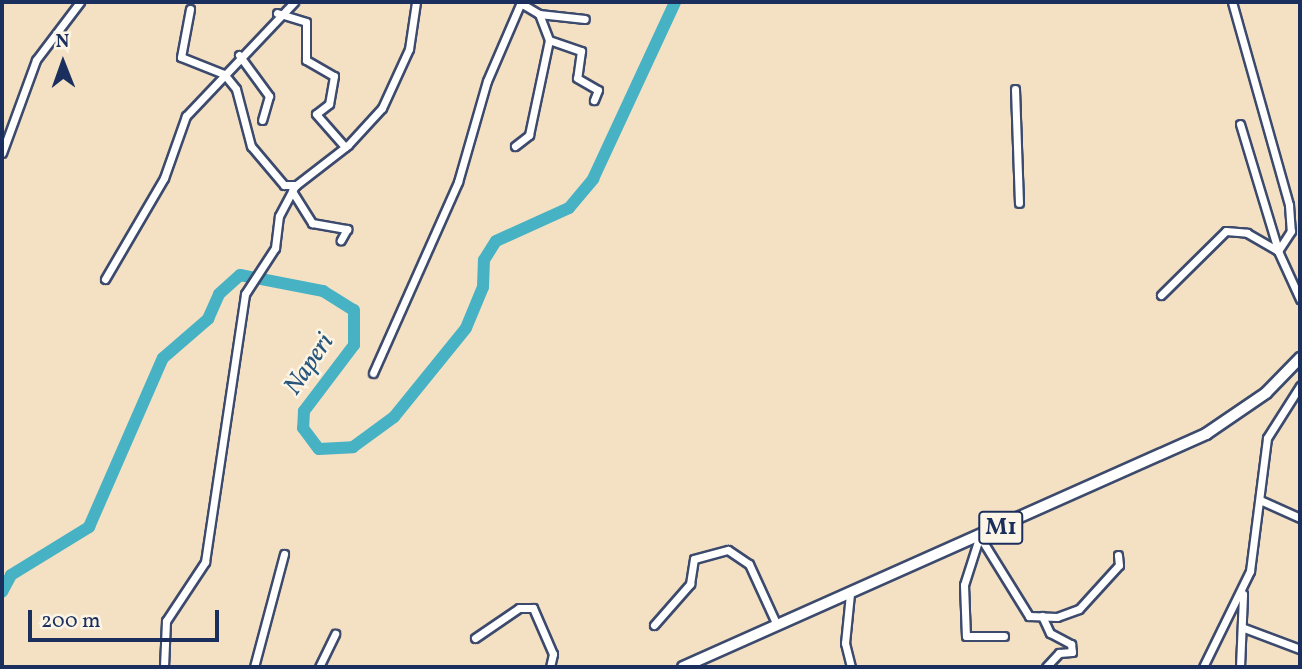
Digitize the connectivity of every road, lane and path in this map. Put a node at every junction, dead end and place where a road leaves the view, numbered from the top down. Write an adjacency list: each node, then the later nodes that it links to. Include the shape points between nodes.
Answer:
1 (80, 2): 19 (street, via 36,60)
2 (294, 2): 7 (street)
3 (416, 2): 18 (street, via 410,49 382,108)
4 (521, 2): 8 (street); 28 (street, via 487,81 458,182)
5 (1232, 2): 23 (street, via 1289,205 1291,231)
6 (190, 9): 12 (street, via 181,57)
7 (277, 13): 11 (street); 18 (street, via 306,22 306,60 334,76 329,104 316,114)
8 (539, 14): 9 (street); 10 (street)
9 (586, 19)
10 (549, 40): 14 (street, via 581,51 577,78 598,90); 17 (street, via 529,135)
11 (239, 55): 12 (street); 15 (street, via 269,96)
12 (224, 74): 20 (street, via 236,89 251,146 284,184); 24 (street, via 186,116 164,178)
13 (1015, 89): 21 (street)
14 (594, 100)
15 (262, 120)
16 (1240, 124): 23 (street)
17 (515, 146)
18 (345, 147): 20 (street)
19 (2, 153)
20 (294, 188): 22 (street, via 312,222 347,229); 46 (street, via 279,216 275,248 248,289 205,562 166,621)
21 (1018, 204)
22 (341, 240)
23 (1278, 251): 25 (street, via 1247,233 1226,231); 26 (street)
24 (105, 279)
25 (1161, 295)
26 (1300, 299)
27 (1300, 358): 32 (highway, M1, via 1266,393 1206,434)
28 (373, 373)
29 (1300, 386): 30 (street, via 1267,438)
30 (1260, 500): 31 (street); 35 (street)
31 (1300, 518)
32 (980, 537): 36 (highway, M1); 37 (street, via 1015,600 1029,616); 42 (street, via 964,586 966,636)
33 (284, 554): 47 (street)
34 (1118, 555): 37 (street, via 1119,565 1079,609)
35 (1243, 593): 40 (street); 52 (street)
36 (850, 594): 38 (highway, M1); 50 (street, via 845,643)
37 (1041, 616): 51 (street, via 1050,633 1072,644 1072,652 1059,653)
38 (776, 623): 39 (street, via 748,564 728,551 694,559 690,584); 45 (highway, M1)
39 (654, 625)
40 (1244, 628): 44 (street); 53 (street)
41 (335, 634): 48 (street)
42 (1004, 636)
43 (475, 638): 49 (street, via 519,608 533,608 553,654)
44 (1300, 649)
45 (689, 666)
46 (164, 667)
47 (254, 667)
48 (319, 667)
49 (550, 667)
50 (851, 667)
51 (1046, 667)
52 (1203, 667)
53 (1240, 667)

